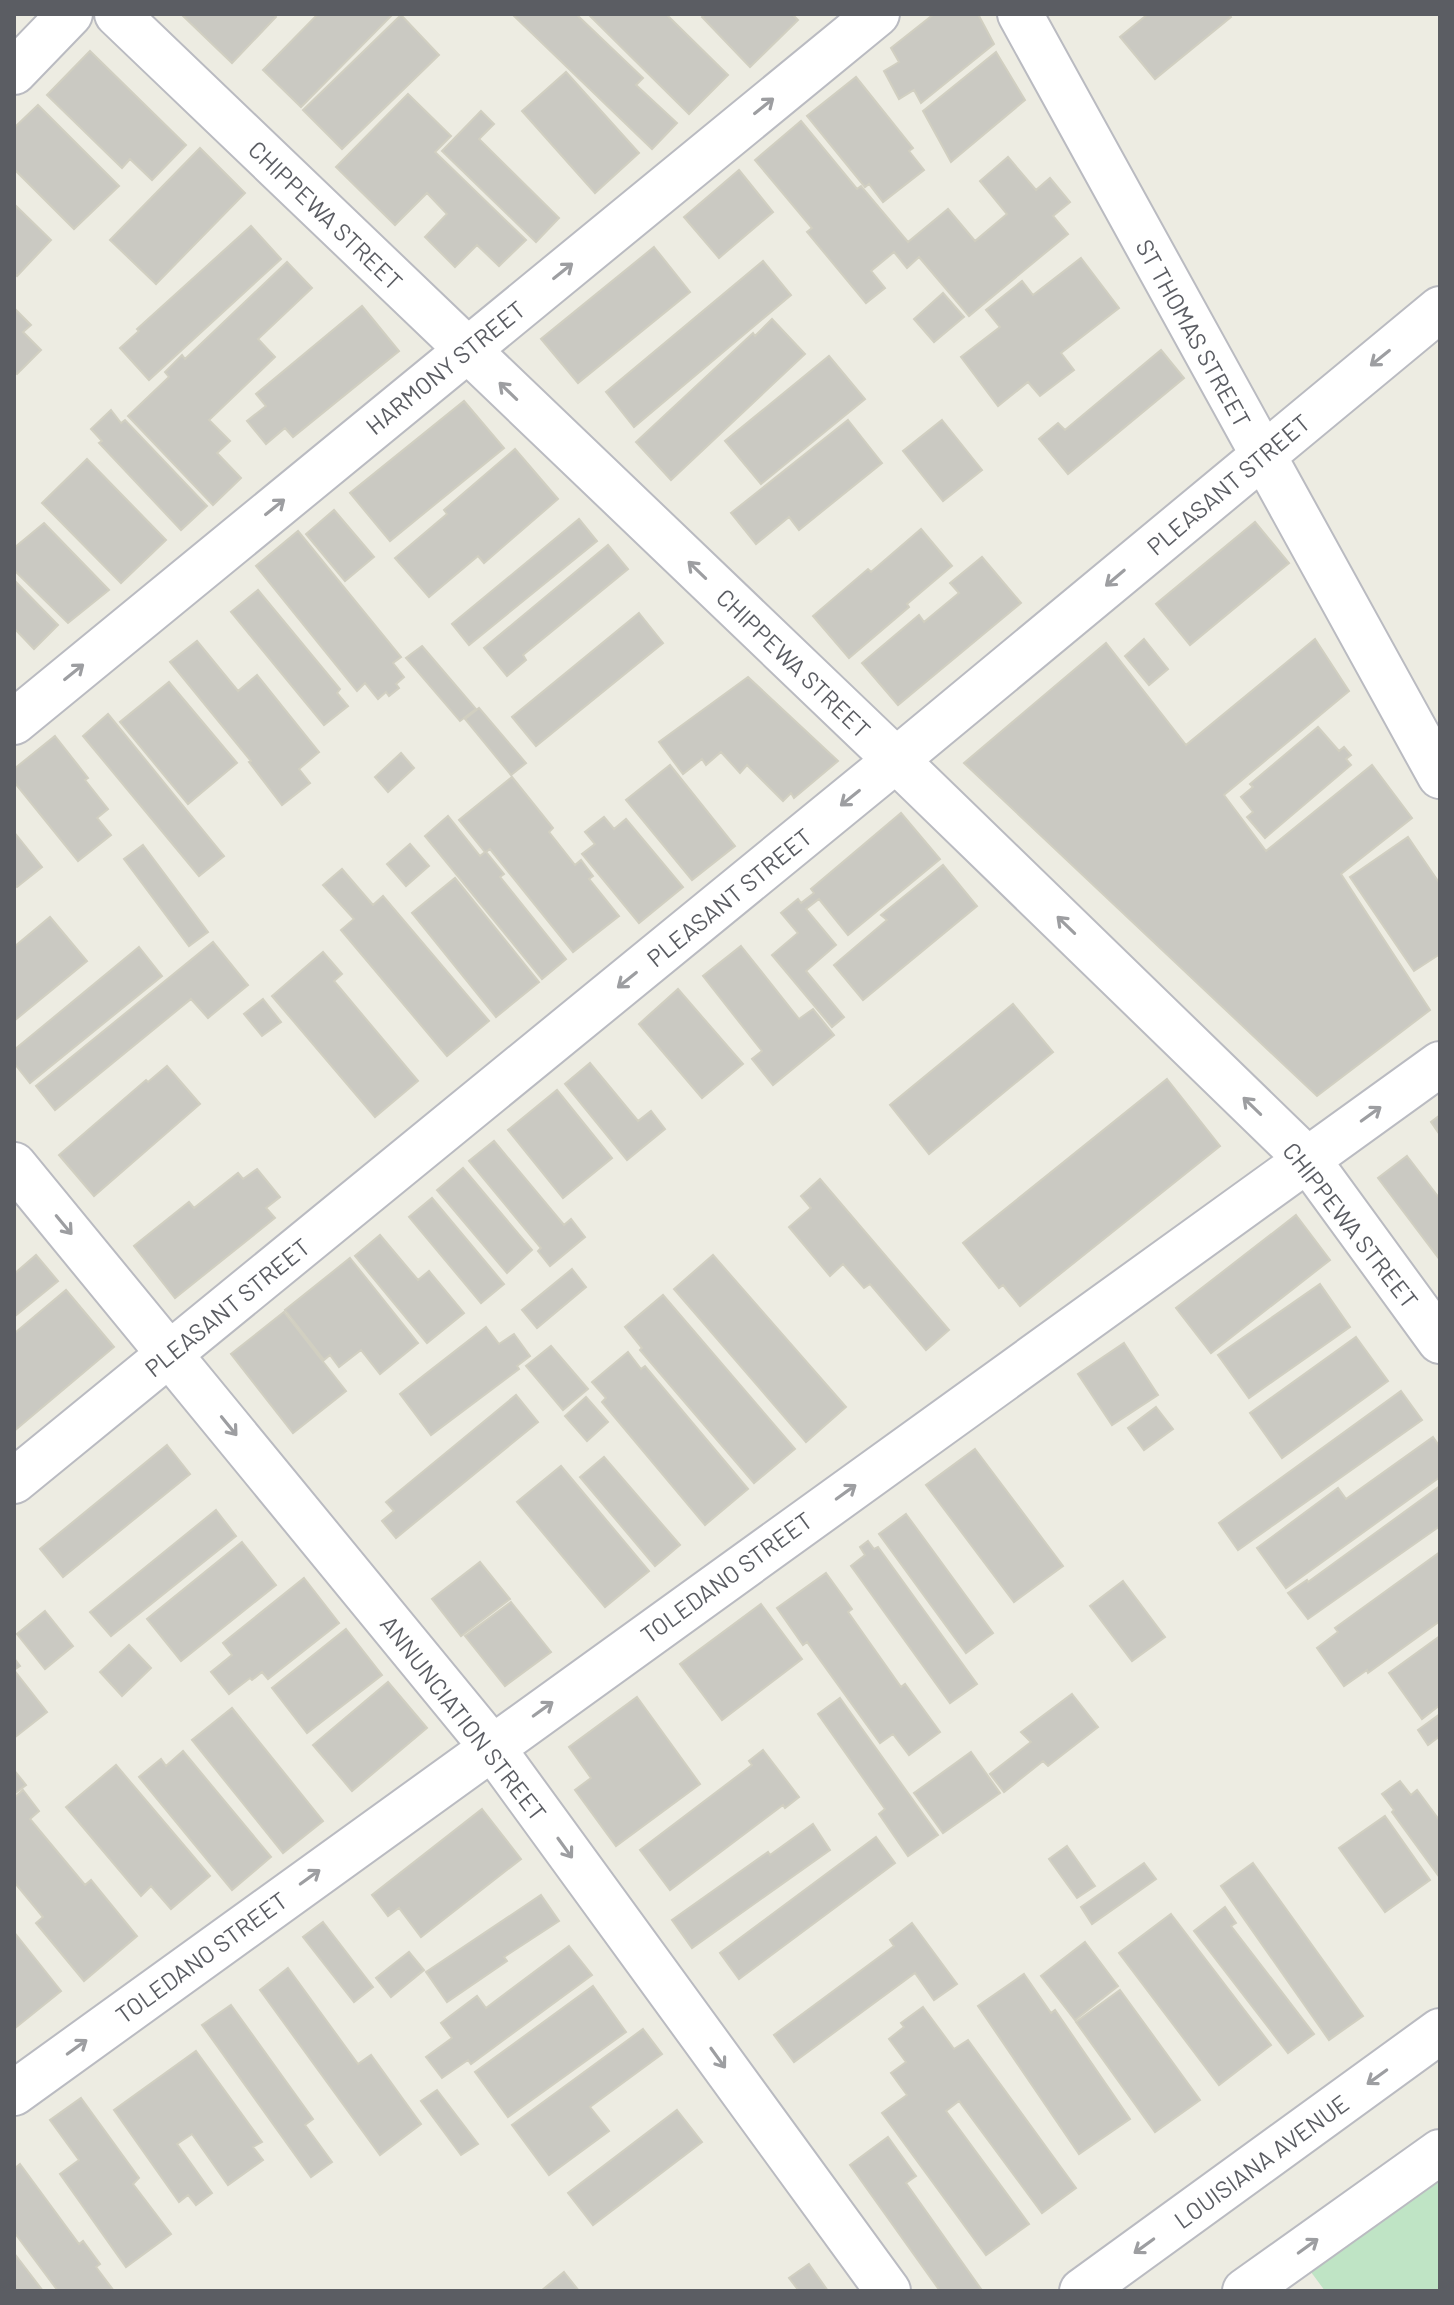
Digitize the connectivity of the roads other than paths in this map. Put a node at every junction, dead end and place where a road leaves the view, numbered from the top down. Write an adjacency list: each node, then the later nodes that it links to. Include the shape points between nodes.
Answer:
1 (70, 14): 5 (street)
2 (117, 14): 7 (street, CHIPPEWA STREET)
3 (877, 14): 7 (street, HARMONY STREET, one-way to 3)
4 (1020, 14): 8 (street, ST THOMAS STREET)
5 (14, 72)
6 (1440, 309): 8 (street, PLEASANT STREET, one-way to 8)
7 (466, 350): 9 (street, HARMONY STREET, one-way to 7); 10 (street, CHIPPEWA STREET, one-way to 7)
8 (1261, 455): 10 (street, PLEASANT STREET, one-way to 10); 11 (street, ST THOMAS STREET)
9 (14, 722)
10 (896, 760): 13 (street, CHIPPEWA STREET, one-way to 10); 16 (street, PLEASANT STREET, one-way to 16)
11 (1440, 776)
12 (1440, 1064): 13 (street, TOLEDANO STREET, one-way to 12)
13 (1308, 1160): 15 (street, CHIPPEWA STREET); 18 (street, TOLEDANO STREET, one-way to 13)
14 (14, 1165): 16 (street, ANNUNCIATION STREET, one-way to 16)
15 (1440, 1341)
16 (170, 1354): 17 (street, PLEASANT STREET); 18 (street, ANNUNCIATION STREET, one-way to 18)
17 (14, 1481)
18 (491, 1746): 20 (street, TOLEDANO STREET, one-way to 18); 22 (street, ANNUNCIATION STREET, one-way to 22)
19 (1440, 2031): 23 (street, LOUISIANA AVENUE, one-way to 23)
20 (14, 2093)
21 (1440, 2152): 24 (street, one-way to 21)
22 (888, 2291)
23 (1082, 2291)
24 (1245, 2291)

